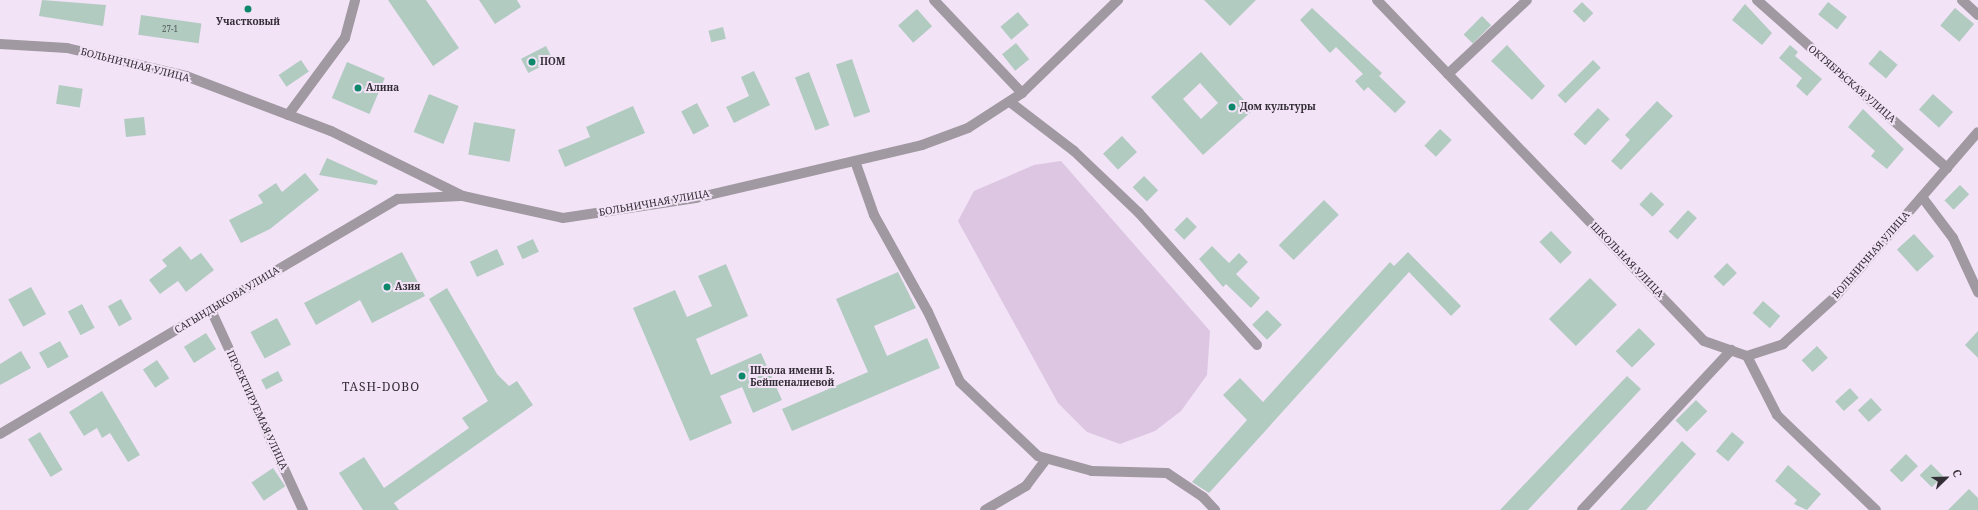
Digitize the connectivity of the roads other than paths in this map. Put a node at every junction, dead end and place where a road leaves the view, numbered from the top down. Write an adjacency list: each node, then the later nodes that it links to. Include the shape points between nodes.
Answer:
1 (355, 0): 13 (street, via 345,38)
2 (934, 0): 11 (street)
3 (1118, 0): 11 (street, БОЛЬНИЧНАЯ УЛИЦА)
4 (1377, 0): 10 (street, ШКОЛЬНАЯ УЛИЦА)
5 (1527, 0): 10 (street)
6 (1757, 0): 16 (street, ОКТЯБРЬСКАЯ УЛИЦА)
7 (1962, 0): 8 (street)
8 (1978, 15)
9 (0, 44): 13 (street, БОЛЬНИЧНАЯ УЛИЦА, via 67,48 186,76)
10 (1448, 74): 22 (street, ШКОЛЬНАЯ УЛИЦА, via 1704,341)
11 (1022, 93): 12 (street, БОЛЬНИЧНАЯ УЛИЦА)
12 (1010, 102): 15 (street, БОЛЬНИЧНАЯ УЛИЦА, via 968,128 922,145); 21 (street, via 1074,151 1139,213)
13 (288, 115): 17 (street, БОЛЬНИЧНАЯ УЛИЦА, via 331,131)
14 (1978, 132): 16 (street, БОЛЬНИЧНАЯ УЛИЦА)
15 (855, 160): 17 (street, БОЛЬНИЧНАЯ УЛИЦА, via 696,198 563,218); 25 (street, via 874,215 928,312 960,382 1038,456)
16 (1947, 168): 18 (street, БОЛЬНИЧНАЯ УЛИЦА)
17 (463, 196): 20 (street, САГЫНДЫКОВА УЛИЦА, via 398,199)
18 (1922, 197): 19 (street, via 1953,238); 23 (street, БОЛЬНИЧНАЯ УЛИЦА, via 1824,308 1783,344)
19 (1978, 292)
20 (211, 310): 24 (street, САГЫНДЫКОВА УЛИЦА); 26 (street, ПРОЕКТИРУЕМАЯ УЛИЦА)
21 (1257, 345)
22 (1731, 350): 23 (street, ШКОЛЬНАЯ УЛИЦА); 29 (street)
23 (1747, 356): 30 (street, via 1777,415)
24 (0, 434)
25 (1046, 459): 27 (street, via 1026,486); 28 (street, via 1092,471 1167,473 1203,496)
26 (303, 510)
27 (985, 510)
28 (1215, 510)
29 (1582, 510)
30 (1876, 510)

